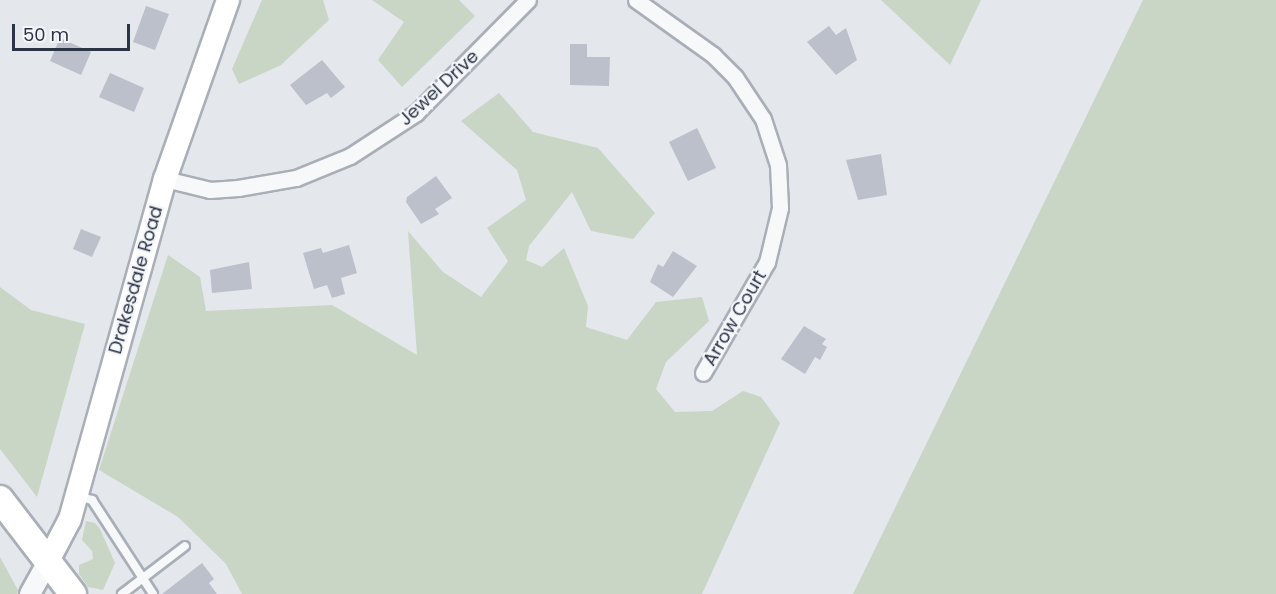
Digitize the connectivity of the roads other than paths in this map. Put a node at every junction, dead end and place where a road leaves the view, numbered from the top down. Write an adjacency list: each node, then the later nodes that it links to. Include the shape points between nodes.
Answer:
1 (228, 0): 4 (main road, Drakesdale Road)
2 (528, 0): 4 (street, Jewel Drive, via 416,113 351,156 296,177 238,188 210,190)
3 (636, 0): 5 (street, Arrow Court, via 713,55 735,77 763,119 778,165 780,208 772,250 761,279)
4 (165, 179): 6 (main road, Drakesdale Road)
5 (703, 373)
6 (77, 496): 9 (main road, Drakesdale Road, via 67,526); 10 (lane, via 92,500)
7 (0, 499): 9 (highway)
8 (185, 546): 10 (lane)
9 (48, 561): 11 (street); 12 (highway)
10 (141, 579): 13 (lane); 14 (lane)
11 (30, 594)
12 (74, 594)
13 (122, 594)
14 (153, 594)

